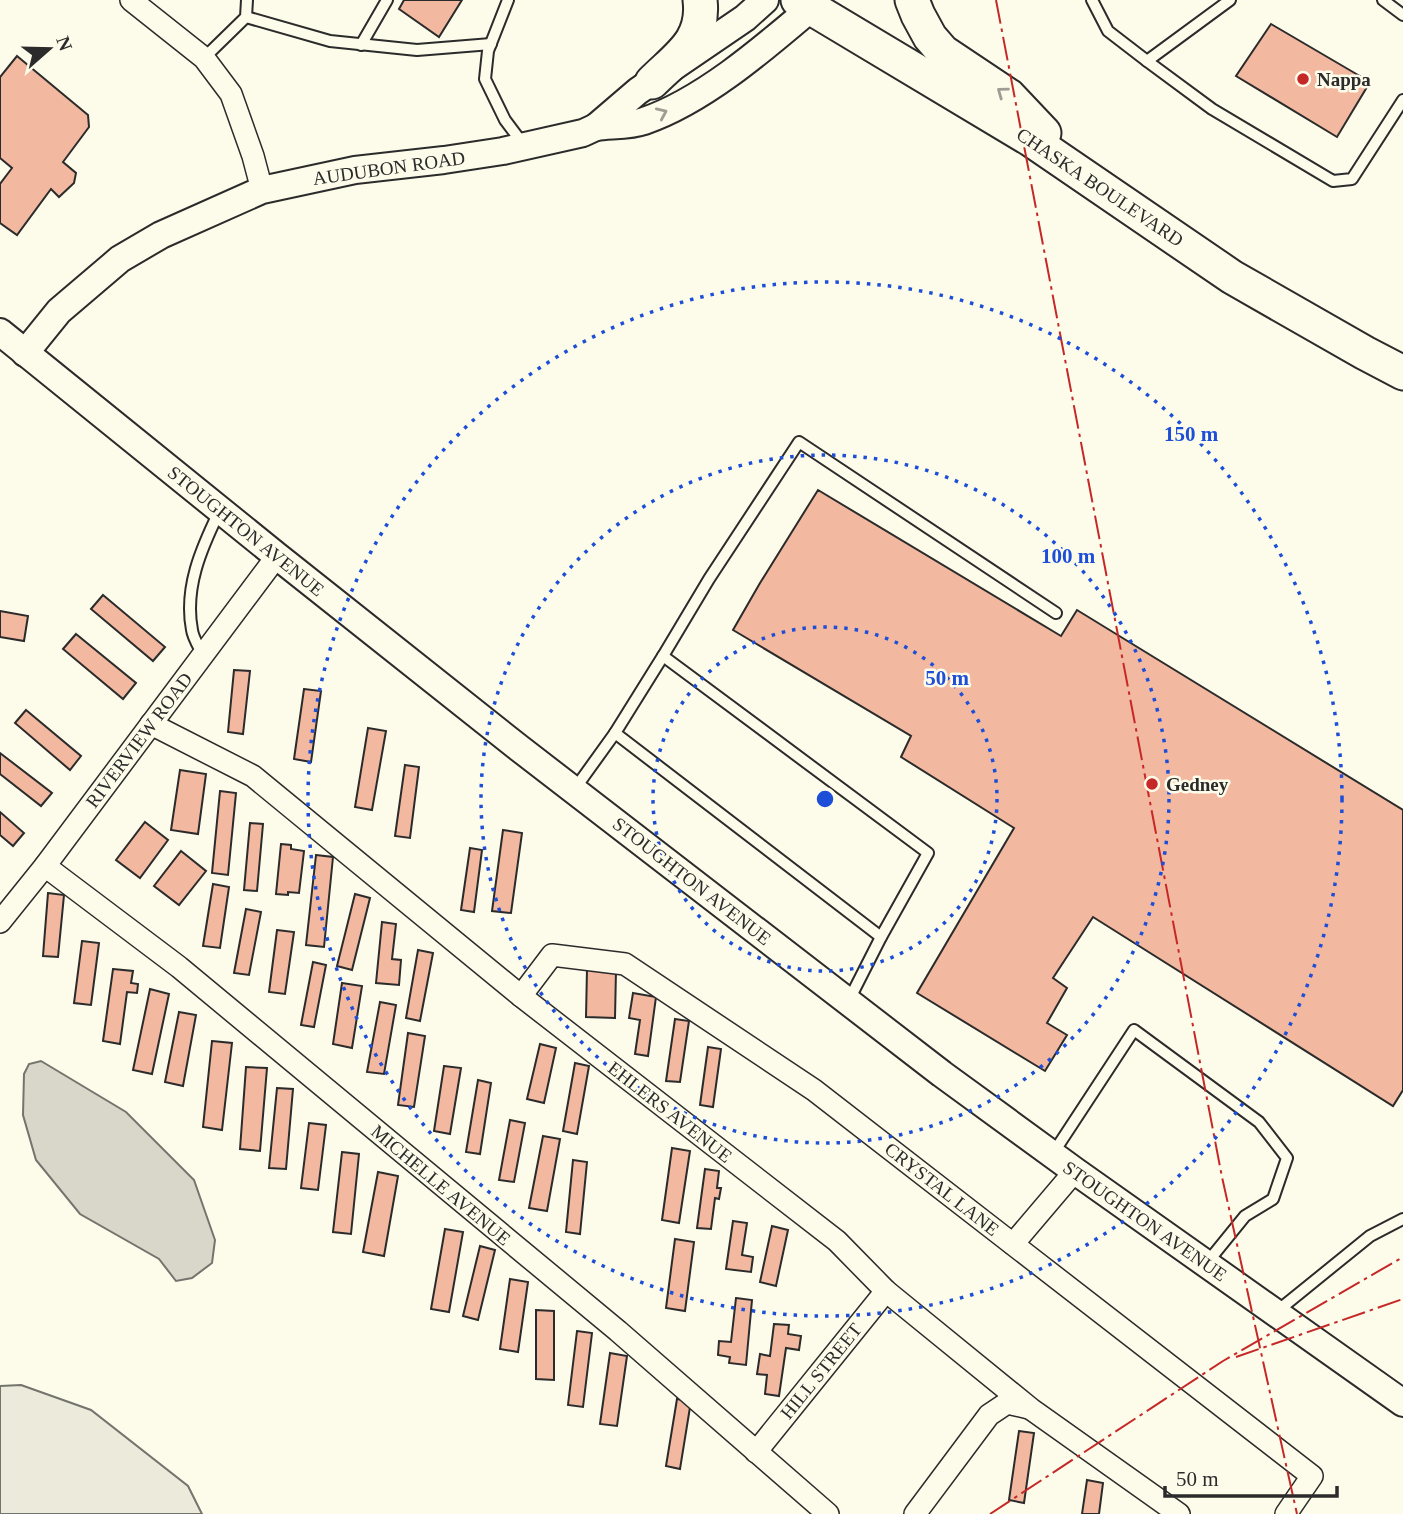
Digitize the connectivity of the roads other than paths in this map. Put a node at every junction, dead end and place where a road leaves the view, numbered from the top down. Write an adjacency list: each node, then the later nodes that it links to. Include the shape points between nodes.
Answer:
1 (131, 0): 16 (street)
2 (247, 0): 13 (lane)
3 (387, 0): 14 (lane)
4 (508, 0): 15 (lane)
5 (700, 0): 18 (main road, via 701,19 695,37)
6 (765, 0): 18 (street, AUDUBON ROAD)
7 (912, 0): 22 (main road, one-way to 7, via 1009,96 943,52)
8 (1092, 0): 17 (lane, via 1108,31)
9 (1230, 0): 17 (lane)
10 (1382, 0): 12 (lane)
11 (805, 4): 20 (street, AUDUBON ROAD, one-way to 11, via 642,122 678,106 765,47); 22 (main road, CHASKA BOULEVARD)
12 (1403, 15)
13 (246, 17): 14 (lane, via 330,41); 16 (lane)
14 (361, 44): 15 (lane, via 417,50)
15 (491, 44): 21 (lane, via 485,79)
16 (204, 58): 23 (street, via 231,94)
17 (1147, 61): 19 (lane, via 1212,109 1333,180 1352,179)
18 (652, 82): 20 (street, AUDUBON ROAD)
19 (1403, 100)
20 (596, 127): 21 (street, AUDUBON ROAD)
21 (524, 146): 23 (street, AUDUBON ROAD, via 355,170)
22 (1084, 176): 26 (main road, CHASKA BOULEVARD, via 1232,277)
23 (262, 190): 25 (street, AUDUBON ROAD, via 161,235 120,259 59,311)
24 (0, 332): 25 (street, STOUGHTON AVENUE)
25 (25, 353): 27 (street, STOUGHTON AVENUE)
26 (1403, 373)
27 (220, 510): 28 (street, STOUGHTON AVENUE); 30 (lane, via 202,546 190,593 192,632)
28 (277, 556): 30 (street, RIVERVIEW ROAD); 34 (street, STOUGHTON AVENUE)
29 (1056, 613): 31 (lane, via 799,442)
30 (203, 655): 32 (street, RIVERVIEW ROAD)
31 (663, 656): 33 (lane); 37 (lane, via 928,853)
32 (151, 724): 35 (street, RIVERVIEW ROAD); 38 (street, EHLERS AVENUE, via 253,776)
33 (615, 733): 34 (lane); 37 (lane)
34 (574, 790): 39 (street, STOUGHTON AVENUE)
35 (45, 866): 36 (street, RIVERVIEW ROAD); 49 (street, MICHELLE AVENUE, via 189,976)
36 (0, 922)
37 (881, 937): 39 (lane)
38 (520, 996): 43 (street, CRYSTAL LANE, via 552,955 625,964 814,1090); 45 (street, EHLERS AVENUE, via 837,1241)
39 (848, 1002): 40 (street, STOUGHTON AVENUE)
40 (1052, 1154): 41 (street, STOUGHTON AVENUE); 44 (lane, via 1134,1030 1259,1122 1287,1157 1273,1199 1245,1216)
41 (1075, 1171): 43 (street); 44 (street, STOUGHTON AVENUE)
42 (1403, 1219): 46 (lane, via 1370,1236)
43 (1013, 1244): 53 (street, CRYSTAL LANE, via 1312,1476)
44 (1206, 1264): 46 (street, STOUGHTON AVENUE)
45 (886, 1291): 48 (street, EHLERS AVENUE); 49 (street, HILL STREET)
46 (1275, 1312): 47 (street, STOUGHTON AVENUE)
47 (1403, 1403)
48 (1031, 1409): 51 (street, via 1007,1403 989,1415); 52 (street, EHLERS AVENUE)
49 (757, 1452): 50 (street, MICHELLE AVENUE)
50 (828, 1514)
51 (915, 1514)
52 (1179, 1514)
53 (1286, 1514)

